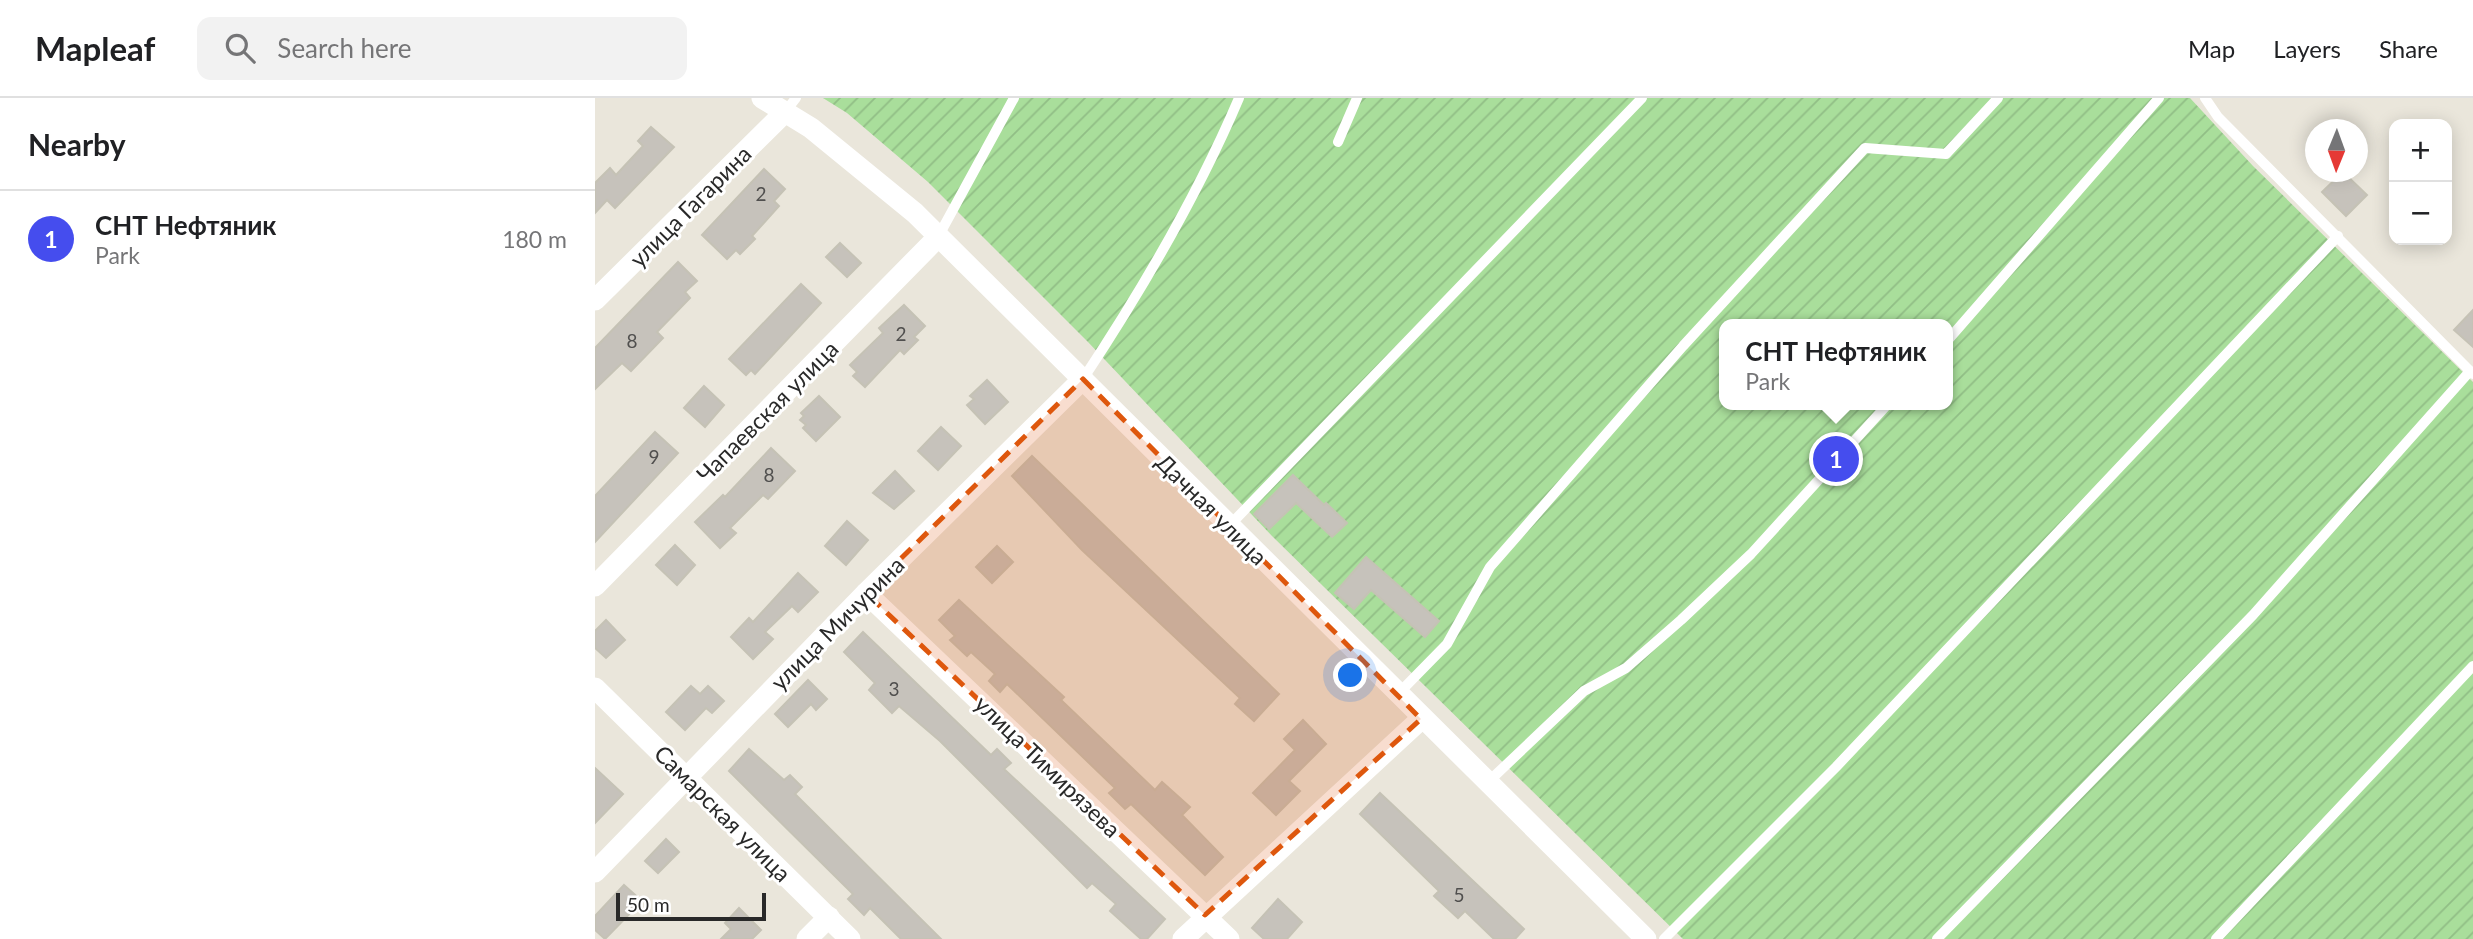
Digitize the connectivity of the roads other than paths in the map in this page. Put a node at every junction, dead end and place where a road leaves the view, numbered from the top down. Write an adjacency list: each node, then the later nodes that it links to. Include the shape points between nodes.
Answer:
1 (762, 98): 9 (street, Дачная улица)
2 (1014, 98): 12 (lane)
3 (1238, 98): 16 (lane, via 1175,230)
4 (1357, 98): 10 (lane)
5 (1642, 98): 18 (lane)
6 (1998, 98): 23 (lane, via 1946,154 1865,148 1683,346 1490,567 1447,644)
7 (2159, 98): 14 (lane)
8 (2205, 98): 11 (lane, via 2218,117)
9 (791, 105): 12 (street, Дачная улица, via 811,128); 13 (street, улица Гагарина)
10 (1338, 142)
11 (2338, 236): 15 (lane); 35 (lane, via 1836,767)
12 (938, 237): 16 (street, Дачная улица); 19 (street, Чапаевская улица)
13 (595, 300)
14 (1953, 334)
15 (2471, 372): 36 (lane, via 2253,615)
16 (1083, 379): 18 (street, Дачная улица); 20 (street, улица Мичурина)
17 (1883, 410): 26 (lane, via 1751,554 1681,621 1626,668 1584,691)
18 (1229, 526): 23 (street, Дачная улица)
19 (595, 586)
20 (866, 593): 25 (street, улица Мичурина); 28 (street, улица Тимирязева)
21 (2473, 666): 37 (lane)
22 (595, 688): 25 (street, Самарская улица)
23 (1397, 695): 24 (street, Дачная улица)
24 (1421, 719): 26 (street, Дачная улица); 28 (street)
25 (687, 775): 27 (street, улица Мичурина); 29 (street, Самарская улица)
26 (1486, 784): 34 (street, Дачная улица)
27 (595, 872)
28 (1205, 915): 32 (street); 33 (street, улица Тимирязева)
29 (828, 917): 30 (street); 31 (street, Самарская улица)
30 (807, 939)
31 (850, 939)
32 (1183, 939)
33 (1229, 939)
34 (1646, 939)
35 (1664, 939)
36 (1937, 939)
37 (2216, 939)

